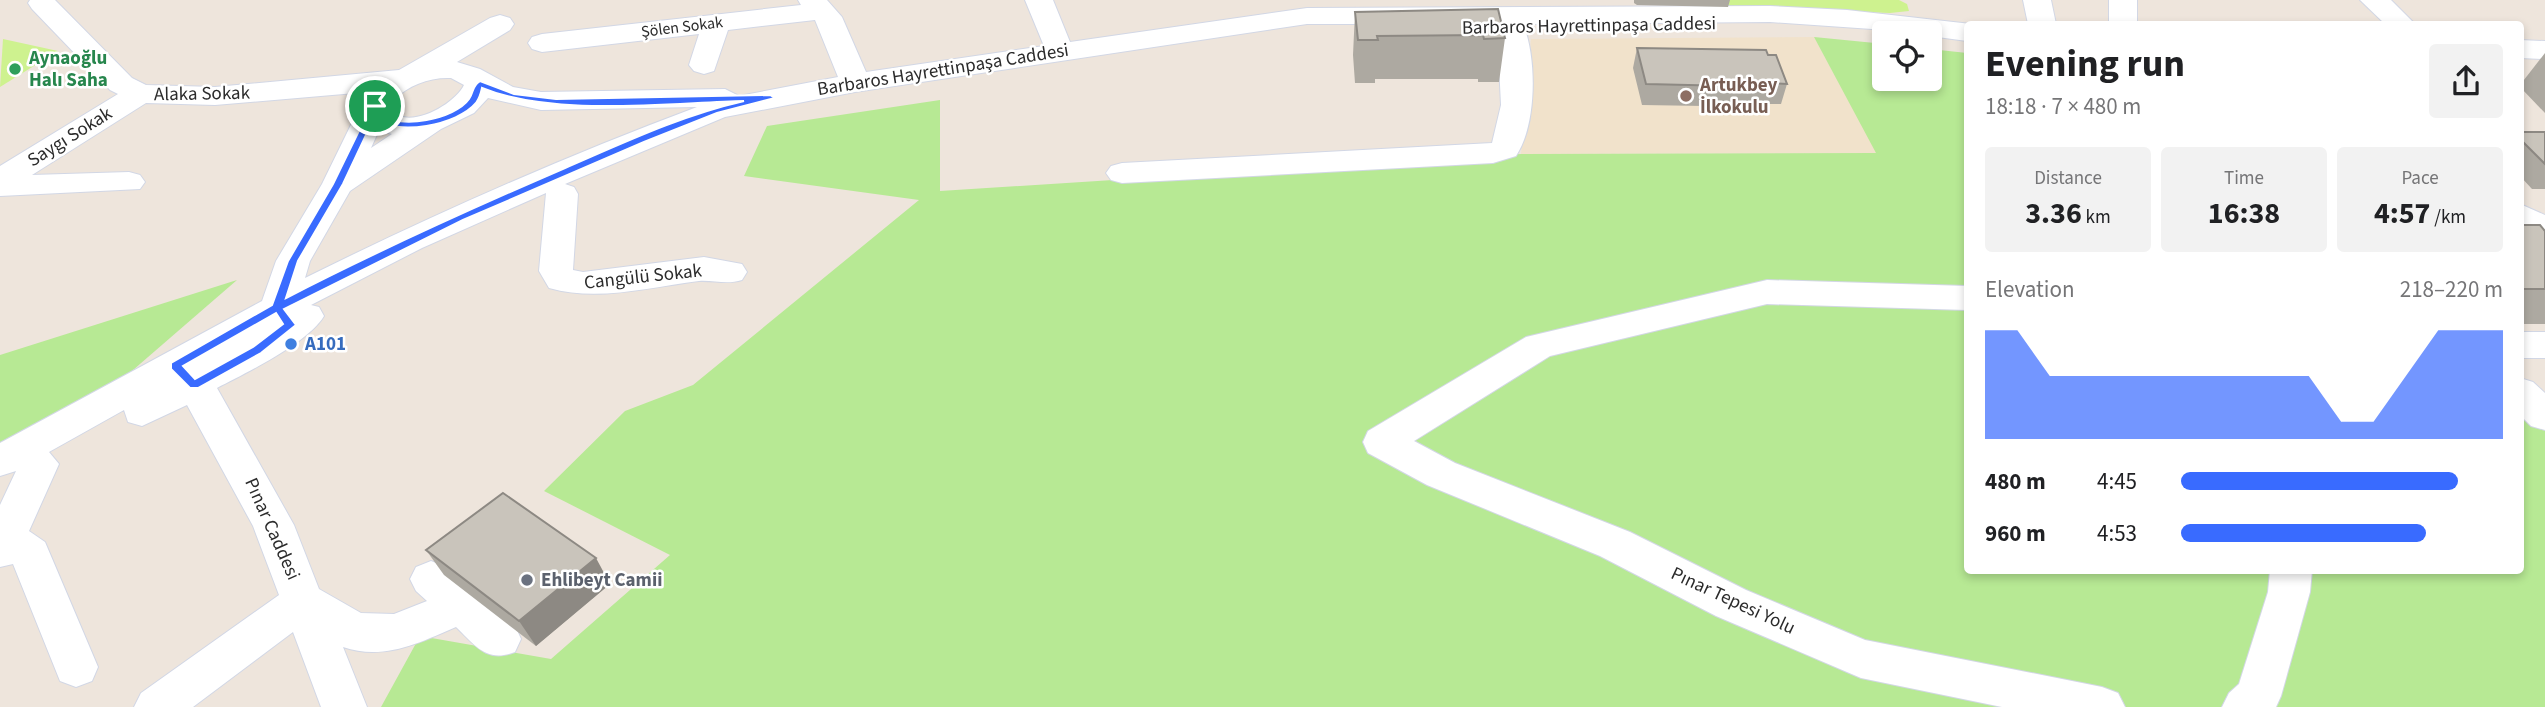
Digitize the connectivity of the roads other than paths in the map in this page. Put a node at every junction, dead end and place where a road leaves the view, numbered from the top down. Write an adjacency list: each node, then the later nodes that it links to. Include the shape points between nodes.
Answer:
1 (518, 0): 16 (street)
2 (1039, 0): 20 (street)
3 (1913, 0): 18 (street)
4 (2037, 0): 12 (street)
5 (2123, 0): 13 (street)
6 (2374, 0): 14 (street)
7 (45, 1): 31 (street, Alaka Sokak, via 121,84)
8 (817, 6): 15 (street, Şölen Sokak); 29 (street, Şölen Sokak, via 828,17)
9 (1238, 13): 11 (street, Barbaros Hayrettinpaşa Caddesi); 29 (street, Barbaros Hayrettinpaşa Caddesi)
10 (1606, 13): 11 (street, Barbaros Hayrettinpaşa Caddesi); 17 (street, Barbaros Hayrettinpaşa Caddesi); 18 (street, Barbaros Hayrettinpaşa Caddesi, via 1804,15); 19 (street, Barbaros Hayrettinpaşa Caddesi)
11 (1330, 15): 17 (street, Barbaros Hayrettinpaşa Caddesi); 41 (street, Barbaros Hayrettinpaşa Caddesi, via 1207,45 754,121 671,147)
12 (2041, 21)
13 (2123, 21)
14 (2398, 21)
15 (716, 23): 21 (street, Şölen Sokak); 26 (street)
16 (500, 24): 27 (street); 28 (street)
17 (1510, 26): 36 (street, via 1515,110 1512,137 1504,149)
18 (1950, 26)
19 (1872, 32)
20 (1056, 42)
21 (542, 43)
22 (2524, 49): 23 (street)
23 (2545, 50)
24 (2524, 61): 25 (street)
25 (2545, 62)
26 (704, 65)
27 (412, 75): 28 (street, Alaka Sokak, via 453,69); 30 (street, Alaka Sokak); 33 (street, via 389,87)
28 (478, 80): 32 (street, Alaka Sokak, via 512,97 556,102); 34 (street, via 472,101)
29 (855, 83): 32 (street, Barbaros Hayrettinpaşa Caddesi)
30 (316, 89): 31 (street, Alaka Sokak, via 215,96); 33 (street)
31 (139, 94): 37 (street, Saygı Sokak)
32 (770, 98): 35 (street, Barbaros Hayrettinpaşa Caddesi)
33 (377, 102): 34 (street, via 377,115 397,125); 39 (street)
34 (439, 120): 35 (street, via 561,110 658,111 676,113); 39 (street)
35 (686, 122): 46 (street, Barbaros Hayrettinpaşa Caddesi, via 460,218)
36 (1122, 173)
37 (0, 180)
38 (129, 183): 40 (street)
39 (338, 184): 46 (street, via 293,261)
40 (0, 186)
41 (562, 194): 44 (street, Cangülü Sokak, via 556,271 561,280 583,285 704,269); 46 (street, Barbaros Hayrettinpaşa Caddesi, via 390,274)
42 (2524, 217): 43 (street)
43 (2545, 229)
44 (730, 272)
45 (1964, 298): 62 (street, Pınar Tepesi Yolu, via 1767,292 1539,346 1382,442 1440,474 1615,544 1731,603 1861,659)
46 (284, 316): 49 (street, Barbaros Hayrettinpaşa Caddesi, via 257,350)
47 (2524, 345): 48 (street)
48 (2545, 345)
49 (184, 375): 52 (street, Barbaros Hayrettinpaşa Caddesi); 53 (street, Barbaros Hayrettinpaşa Caddesi); 57 (street, Pınar Caddesi, via 239,458 273,525)
50 (2524, 396): 51 (street)
51 (2545, 416)
52 (0, 461)
53 (40, 464): 54 (street, Barbaros Hayrettinpaşa Caddesi); 55 (street)
54 (0, 486)
55 (2, 546): 59 (street, via 19,545 30,554)
56 (2286, 578): 63 (street, via 2258,696)
57 (303, 601): 58 (street, via 354,632 396,634 446,592); 60 (street); 61 (street, Pınar Caddesi)
58 (499, 639)
59 (76, 667)
60 (158, 707)
61 (344, 707)
62 (2102, 707)
63 (2245, 707)

